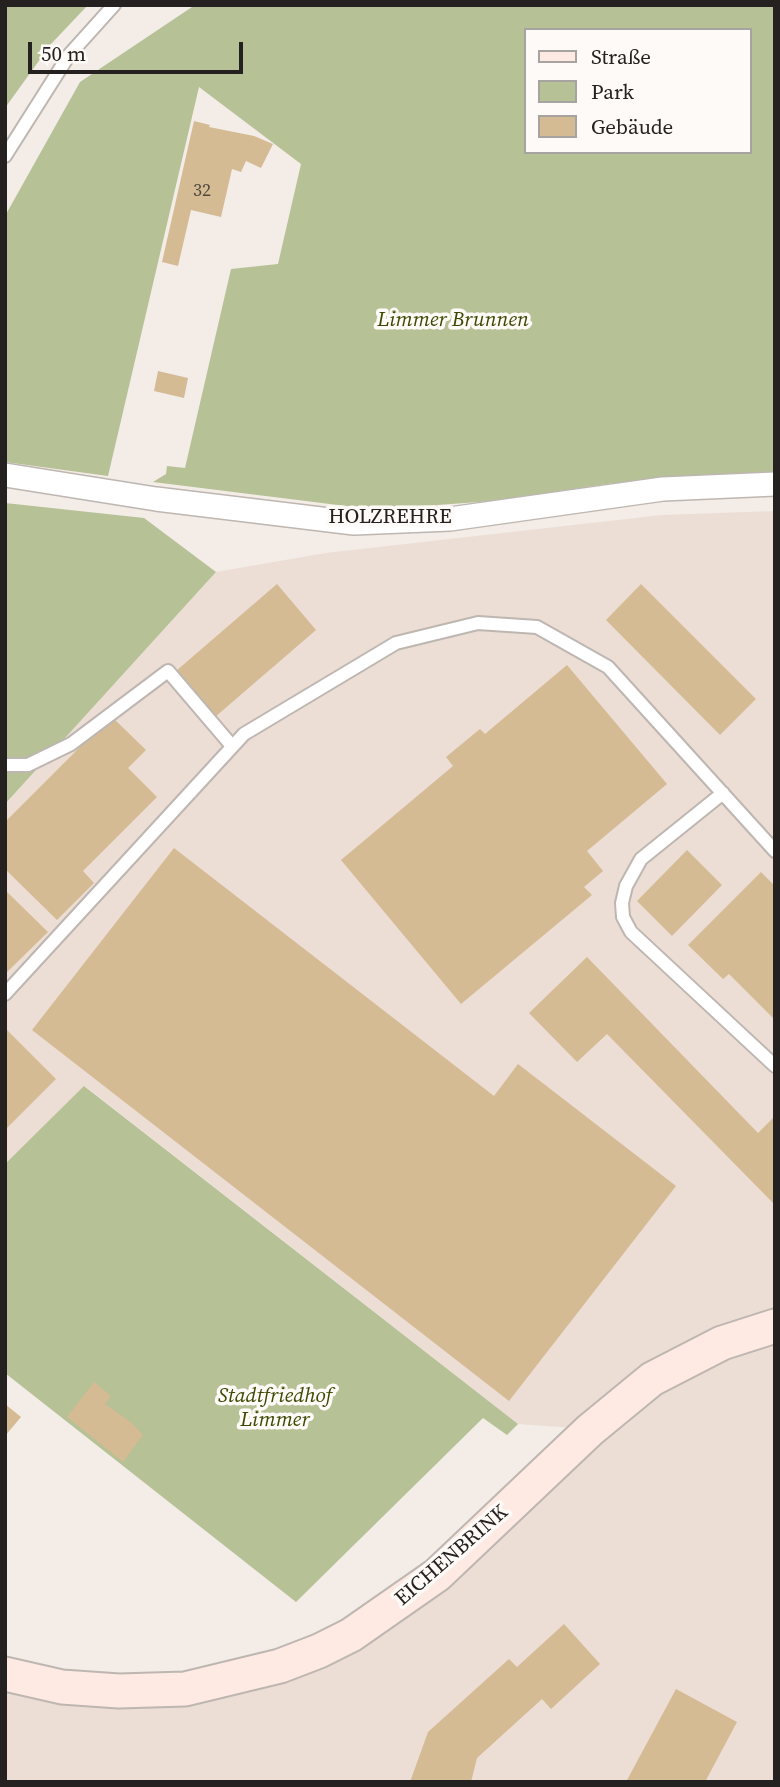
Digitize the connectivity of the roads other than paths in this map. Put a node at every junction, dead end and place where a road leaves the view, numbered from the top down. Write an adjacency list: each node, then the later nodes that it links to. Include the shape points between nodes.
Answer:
1 (114, 5): 2 (lane, via 69,55)
2 (5, 156)
3 (5, 475): 4 (street, HOLZREHRE, via 355,523 450,519 663,489)
4 (775, 484)
5 (232, 747): 6 (lane, via 168,671 71,744 28,765); 7 (lane, via 244,734 396,643 478,623 537,628 608,667); 9 (lane)
6 (5, 765)
7 (723, 793): 8 (lane); 10 (lane, via 641,859 626,886 623,917 631,932)
8 (775, 851)
9 (5, 994)
10 (775, 1066)
11 (775, 1326): 12 (main road, EICHENBRINK, via 722,1343 643,1385 437,1574 351,1635 319,1651 280,1666 185,1689 62,1687)
12 (5, 1674)

